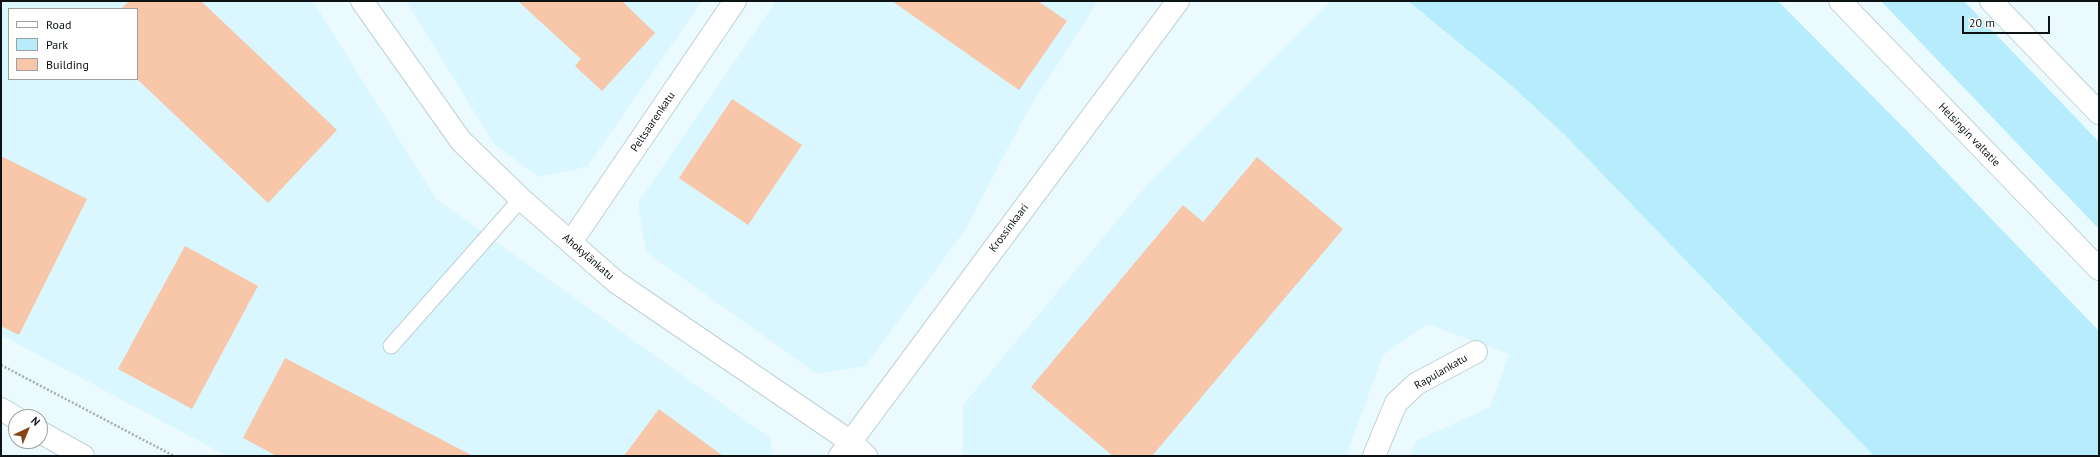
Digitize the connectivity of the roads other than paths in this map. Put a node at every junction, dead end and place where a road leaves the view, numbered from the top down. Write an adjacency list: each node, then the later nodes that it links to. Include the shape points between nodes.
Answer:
1 (362, 1): 7 (main road, Ahokylänkatu, via 460,140)
2 (735, 1): 8 (main road, Peltsaarenkatu)
3 (1178, 1): 13 (main road, Krossinkaari)
4 (1840, 1): 9 (main road, Helsingin valtatie)
5 (1991, 1): 6 (main road)
6 (2099, 113)
7 (521, 199): 8 (main road, Ahokylänkatu); 10 (lane)
8 (571, 242): 13 (main road, Ahokylänkatu, via 616,282)
9 (2099, 269)
10 (391, 346)
11 (1476, 352): 15 (main road, Rapulankatu, via 1416,384 1396,403)
12 (48, 436): 14 (main road)
13 (853, 451)
14 (83, 456)
15 (1374, 456)

